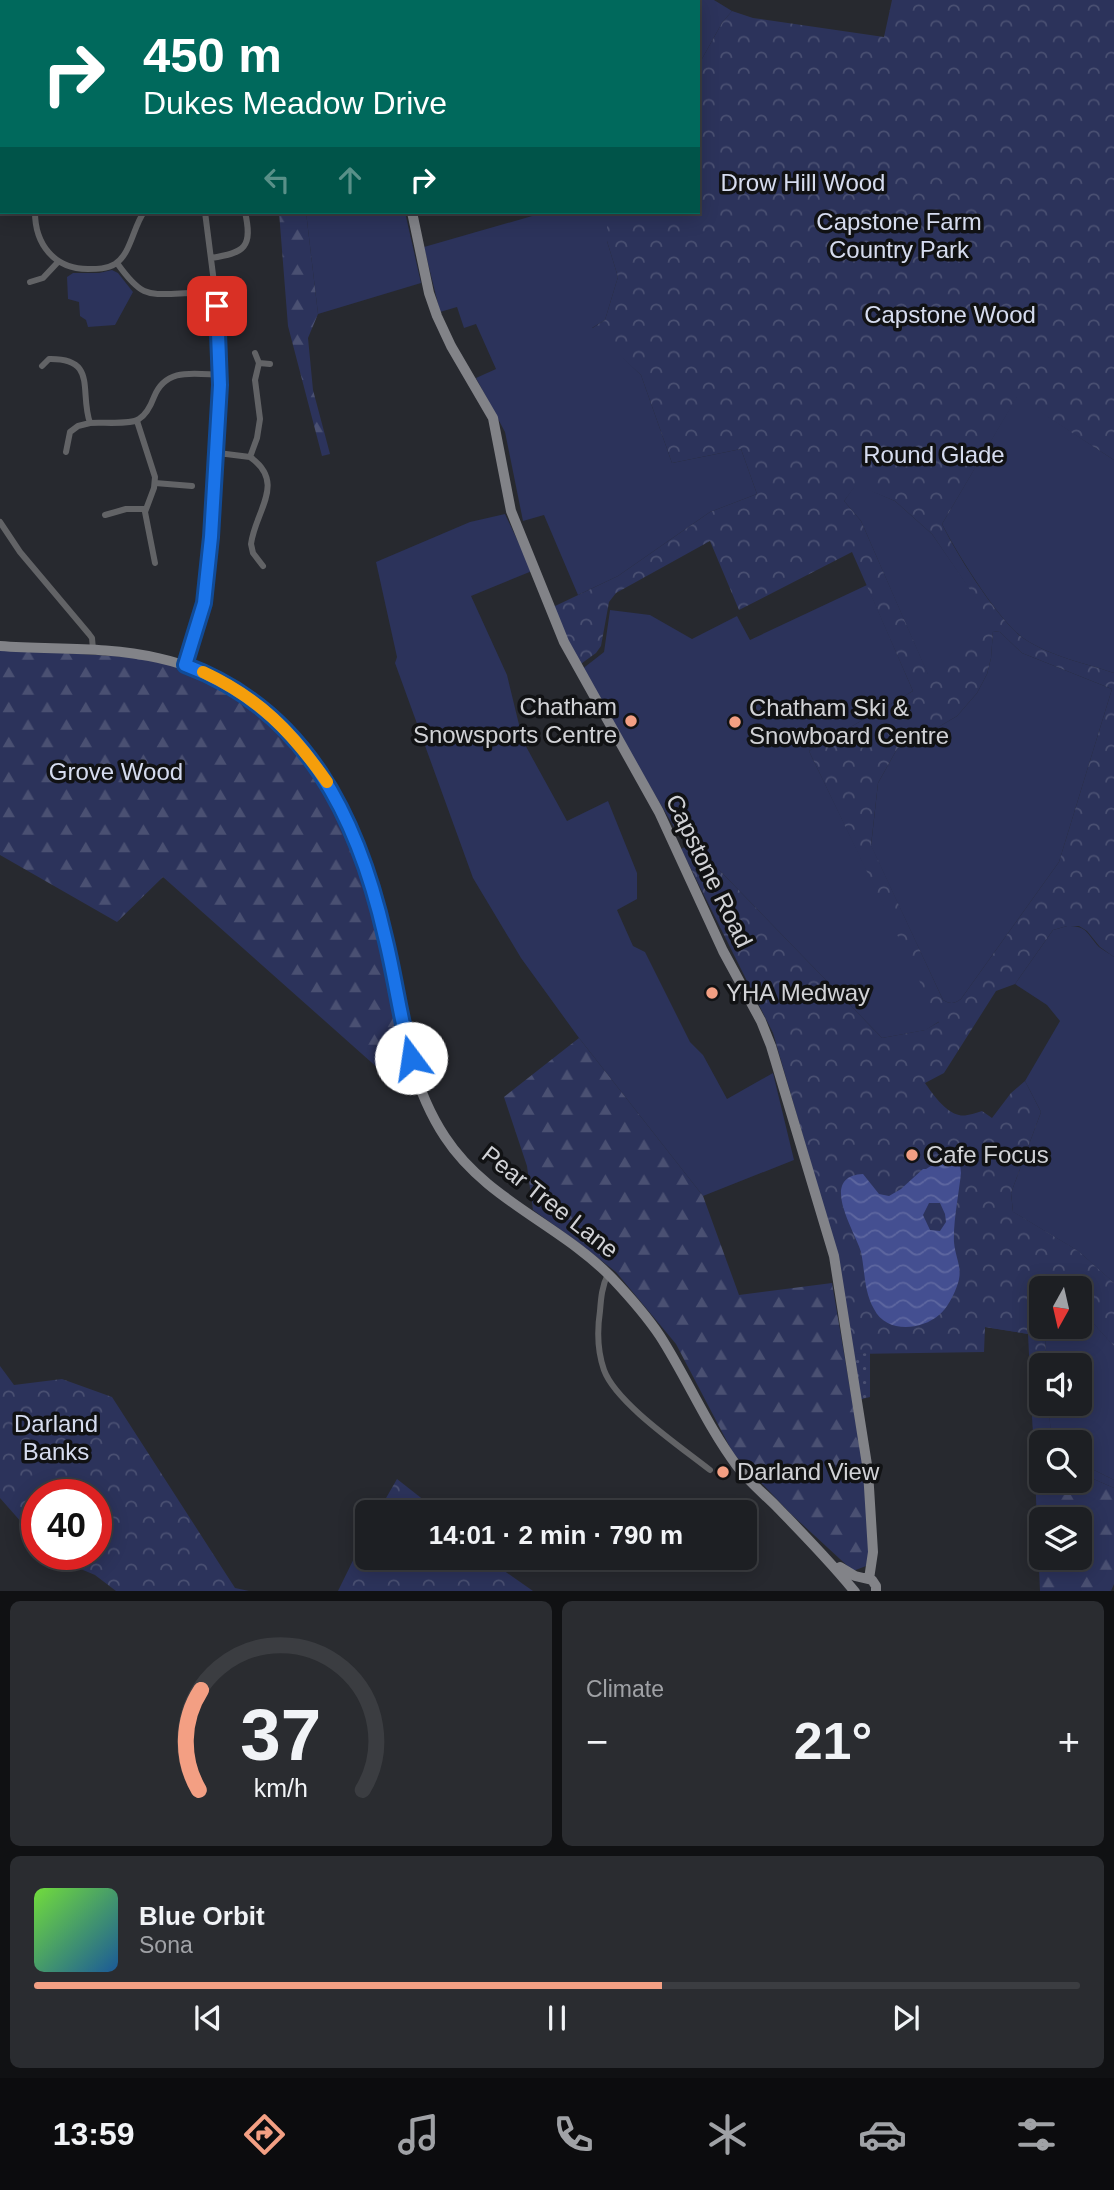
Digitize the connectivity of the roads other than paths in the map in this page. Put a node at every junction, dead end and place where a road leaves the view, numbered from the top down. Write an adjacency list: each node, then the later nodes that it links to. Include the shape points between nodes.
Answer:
1 (35, 214): 7 (street, via 39,239)
2 (143, 214): 8 (street)
3 (205, 214): 6 (street)
4 (245, 214): 6 (street, via 246,244 234,254)
5 (412, 214): 34 (street, Capstone Road, via 437,316 493,418 511,511 564,642 659,812 771,1046 834,1256 868,1471 873,1552)
6 (211, 258): 15 (street)
7 (58, 261): 8 (street, via 86,269); 9 (street, via 48,275)
8 (117, 263): 10 (street, via 143,292)
9 (30, 282)
10 (192, 293)
11 (255, 353): 12 (street)
12 (259, 363): 13 (street); 20 (street, via 255,380 260,425)
13 (270, 364)
14 (42, 366): 17 (street, via 49,359 62,359 80,367)
15 (221, 374): 16 (street, via 166,379); 19 (street)
16 (137, 421): 17 (street); 21 (street)
17 (90, 423): 18 (street, via 70,432)
18 (66, 452)
19 (218, 453): 20 (street); 30 (street, via 206,590)
20 (250, 457): 27 (street, via 269,481 251,544)
21 (155, 483): 22 (street); 23 (street)
22 (192, 486)
23 (145, 509): 24 (street); 26 (street)
24 (105, 515)
25 (0, 522): 29 (street, via 89,634)
26 (155, 563)
27 (263, 566)
28 (0, 646): 29 (street, Pear Tree Lane)
29 (93, 649): 30 (street, Pear Tree Lane)
30 (185, 665): 31 (street, Pear Tree Lane, via 241,692 284,727 337,797 355,835 385,936 416,1078 446,1138 484,1182 574,1243)
31 (608, 1274): 32 (street, via 596,1334 611,1383 643,1416); 33 (street, Pear Tree Lane, via 658,1333 740,1469)
32 (710, 1470)
33 (830, 1560): 34 (street, Pear Tree Lane); 35 (street, Pear Tree Lane)
34 (866, 1579): 35 (street, via 857,1584); 36 (street, via 875,1583)
35 (856, 1591)
36 (876, 1591)

